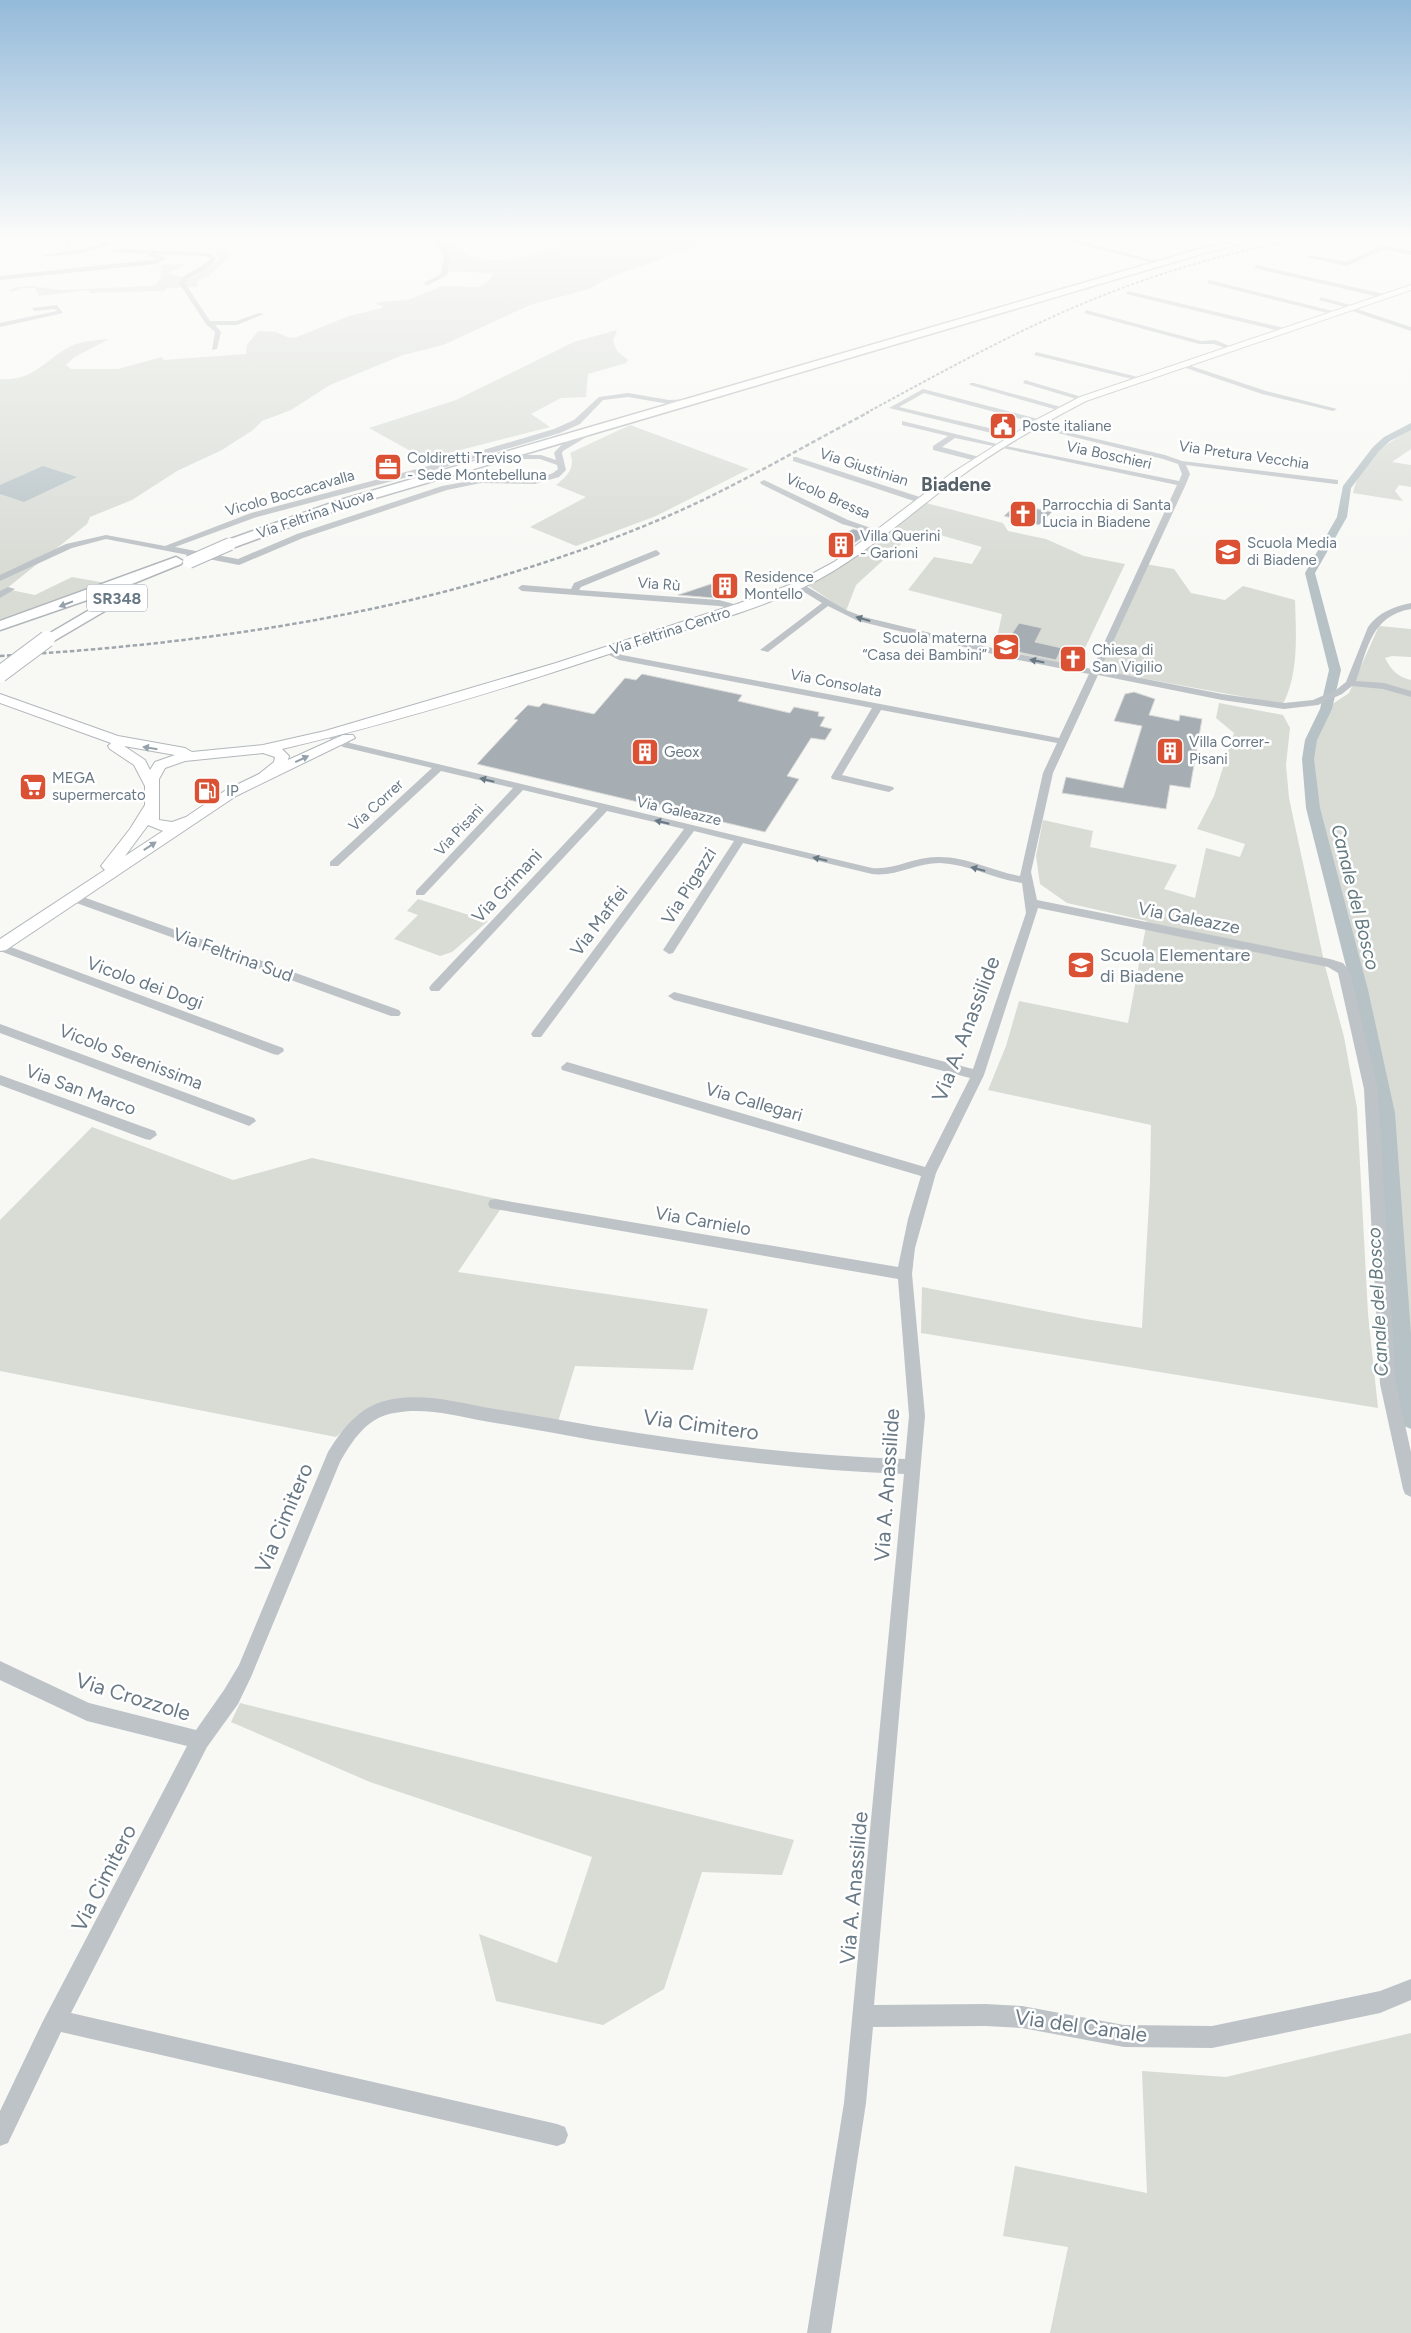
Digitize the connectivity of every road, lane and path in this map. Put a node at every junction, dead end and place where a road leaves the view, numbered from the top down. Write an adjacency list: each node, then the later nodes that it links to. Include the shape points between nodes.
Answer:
1 (879, 347): 12 (main road, Via Feltrina Nuova / SR348)
2 (1228, 347): 4 (street)
3 (1234, 347): 4 (main road, Via Feltrina Centro)
4 (1231, 348): 6 (main road, Via Feltrina Centro)
5 (1036, 354): 7 (street)
6 (1182, 365): 7 (main road, Via Feltrina Centro); 14 (street, via 1257,391)
7 (1140, 379): 11 (main road, Via Feltrina Centro)
8 (1025, 382): 11 (street)
9 (972, 384): 13 (street)
10 (645, 398): 12 (street, Vicolo Boccacavalla, via 669,402); 15 (street, via 651,402 651,408); 33 (street, Vicolo Boccacavalla, via 620,395 601,398 577,422 557,431 254,515)
11 (1083, 399): 13 (main road, Via Feltrina Centro)
12 (700, 400): 15 (main road, Via Feltrina Nuova / SR348)
13 (1064, 409): 17 (main road, Via Feltrina Centro)
14 (1333, 409)
15 (642, 417): 18 (main road, Via Feltrina Nuova / SR348)
16 (905, 423): 19 (street, Via Boschieri)
17 (1036, 424): 20 (main road, Via Feltrina Centro); 20 (street, via 923,391 893,408); 26 (street, Via Pretura Vecchia)
18 (604, 428): 22 (main road, Via Feltrina Nuova / SR348); 25 (street, via 574,439 561,448 558,454)
19 (954, 435): 21 (street, Via Boschieri); 24 (street, via 936,448)
20 (1016, 437): 21 (main road, Via Feltrina Centro)
21 (1001, 447): 24 (main road, Via Feltrina Centro); 29 (street, Via Boschieri)
22 (505, 456): 25 (street, via 532,456); 31 (main road, Via Feltrina Nuova / SR348)
23 (796, 459): 30 (street, Via Giustinian)
24 (980, 460): 30 (main road, Via Feltrina Centro)
25 (561, 464): 33 (street, via 562,470 556,475 536,482 471,482 428,493 300,536 239,562)
26 (1181, 464): 28 (street, Via Pretura Vecchia, via 1195,463); 29 (street, via 1186,474)
27 (764, 482): 32 (street, Vicolo Bressa, via 846,522)
28 (1335, 482)
29 (1182, 484): 48 (street, Via A. Anassilide)
30 (923, 501): 32 (main road, Via Feltrina Centro)
31 (341, 504): 35 (main road, Via Feltrina Nuova / SR348, bridge); 35 (main road, via 295,515 214,544)
32 (881, 533): 37 (main road, Via Feltrina Centro, via 838,564)
33 (166, 548): 36 (street, via 113,538 92,539 58,550)
34 (656, 553): 40 (street, Via Rù, via 577,585)
35 (183, 561): 45 (main road, one-way to 45); 49 (main road, Via Feltrina Nuova / SR348, bridge, via 47,639)
36 (0, 578)
37 (799, 585): 42 (street); 44 (main road, Via Feltrina Centro)
38 (522, 588): 40 (street, Via Rù)
39 (11, 589): 41 (street)
40 (574, 591): 44 (street, Via Rù)
41 (0, 595)
42 (828, 602): 46 (street); 48 (street, one-way to 42, via 1013,656 861,619)
43 (1411, 606): 50 (street, via 1393,610 1378,619)
44 (741, 607): 47 (main road, Via Feltrina Centro)
45 (0, 626)
46 (764, 650)
47 (606, 651): 53 (street, Via Consolata, via 620,657); 55 (main road, Via Feltrina Centro, via 430,704)
48 (1095, 672): 50 (street, via 1246,701 1300,706 1325,700); 56 (street, Via A. Anassilide)
49 (0, 674)
50 (1350, 683): 51 (street, via 1384,686)
51 (1411, 694)
52 (0, 698): 54 (main road)
53 (878, 706): 56 (street, Via Consolata); 63 (street, via 836,777)
54 (97, 735): 58 (main road, one-way to 54, via 152,748); 61 (main road, via 140,763)
55 (334, 738): 57 (main road); 59 (street, Via Galeazze); 60 (main road, one-way to 55)
56 (1061, 741): 70 (street, Via A. Anassilide, via 1048,773 1027,856)
57 (263, 749): 58 (main road); 60 (main road, via 280,753 282,760)
58 (216, 754): 61 (main road, via 183,757 164,763 157,769)
59 (438, 768): 62 (street, Via Galeazze, one-way to 59); 69 (street, Via Correr)
60 (265, 776): 66 (main road)
61 (151, 785): 64 (main road)
62 (519, 788): 65 (street, Via Galeazze); 71 (street, Via Pisani)
63 (889, 789)
64 (151, 806): 66 (main road, via 151,818 158,825); 72 (main road, via 117,857)
65 (604, 808): 67 (street, Via Galeazze, one-way to 65); 76 (street, Via Grimani)
66 (186, 822): 72 (main road, one-way to 66)
67 (690, 829): 68 (street, Via Galeazze); 80 (street, Via Maffei)
68 (739, 840): 70 (street, Via Galeazze, one-way to 68, via 938,860 899,871 877,872); 75 (street, Via Pigazzi)
69 (334, 864)
70 (1025, 880): 73 (street, Via A. Anassilide)
71 (420, 893)
72 (76, 895): 74 (main road); 78 (street, Via Feltrina Sud)
73 (1032, 903): 83 (street, Via A. Anassilide, via 1032,913 1015,968); 91 (street, Via Galeazze, via 1339,966 1345,975 1371,1089 1388,1384)
74 (0, 947): 81 (street, Vicolo dei Dogi)
75 (669, 950)
76 (435, 988)
77 (674, 996): 83 (street)
78 (395, 1013)
79 (0, 1028): 85 (street, Vicolo Serenissima)
80 (536, 1034)
81 (278, 1051)
82 (567, 1067): 87 (street, Via Callegari)
83 (978, 1075): 87 (street, Via A. Anassilide)
84 (0, 1080): 86 (street, Via San Marco)
85 (249, 1121)
86 (150, 1135)
87 (929, 1173): 89 (street, Via A. Anassilide, via 914,1219)
88 (495, 1204): 89 (street, Via Carnielo)
89 (905, 1274): 90 (street, Via A. Anassilide, via 917,1416)
90 (913, 1467): 93 (street, Via Cimitero, via 863,1466 711,1451 440,1406 408,1403 388,1406 355,1426 333,1460 245,1671); 95 (street, Via A. Anassilide)
91 (1411, 1489)
92 (0, 1670): 93 (street, Via Crozzole, via 87,1712)
93 (200, 1740): 96 (street, Via Cimitero)
94 (1411, 1988): 95 (street, Via del Canale, via 1380,2002 1212,2037 1124,2036 1022,2017)
95 (865, 2016): 99 (street, Via A. Anassilide, via 855,2103)
96 (56, 2020): 97 (street, Via Cimitero); 98 (street)
97 (0, 2135)
98 (557, 2135)
99 (818, 2333)

